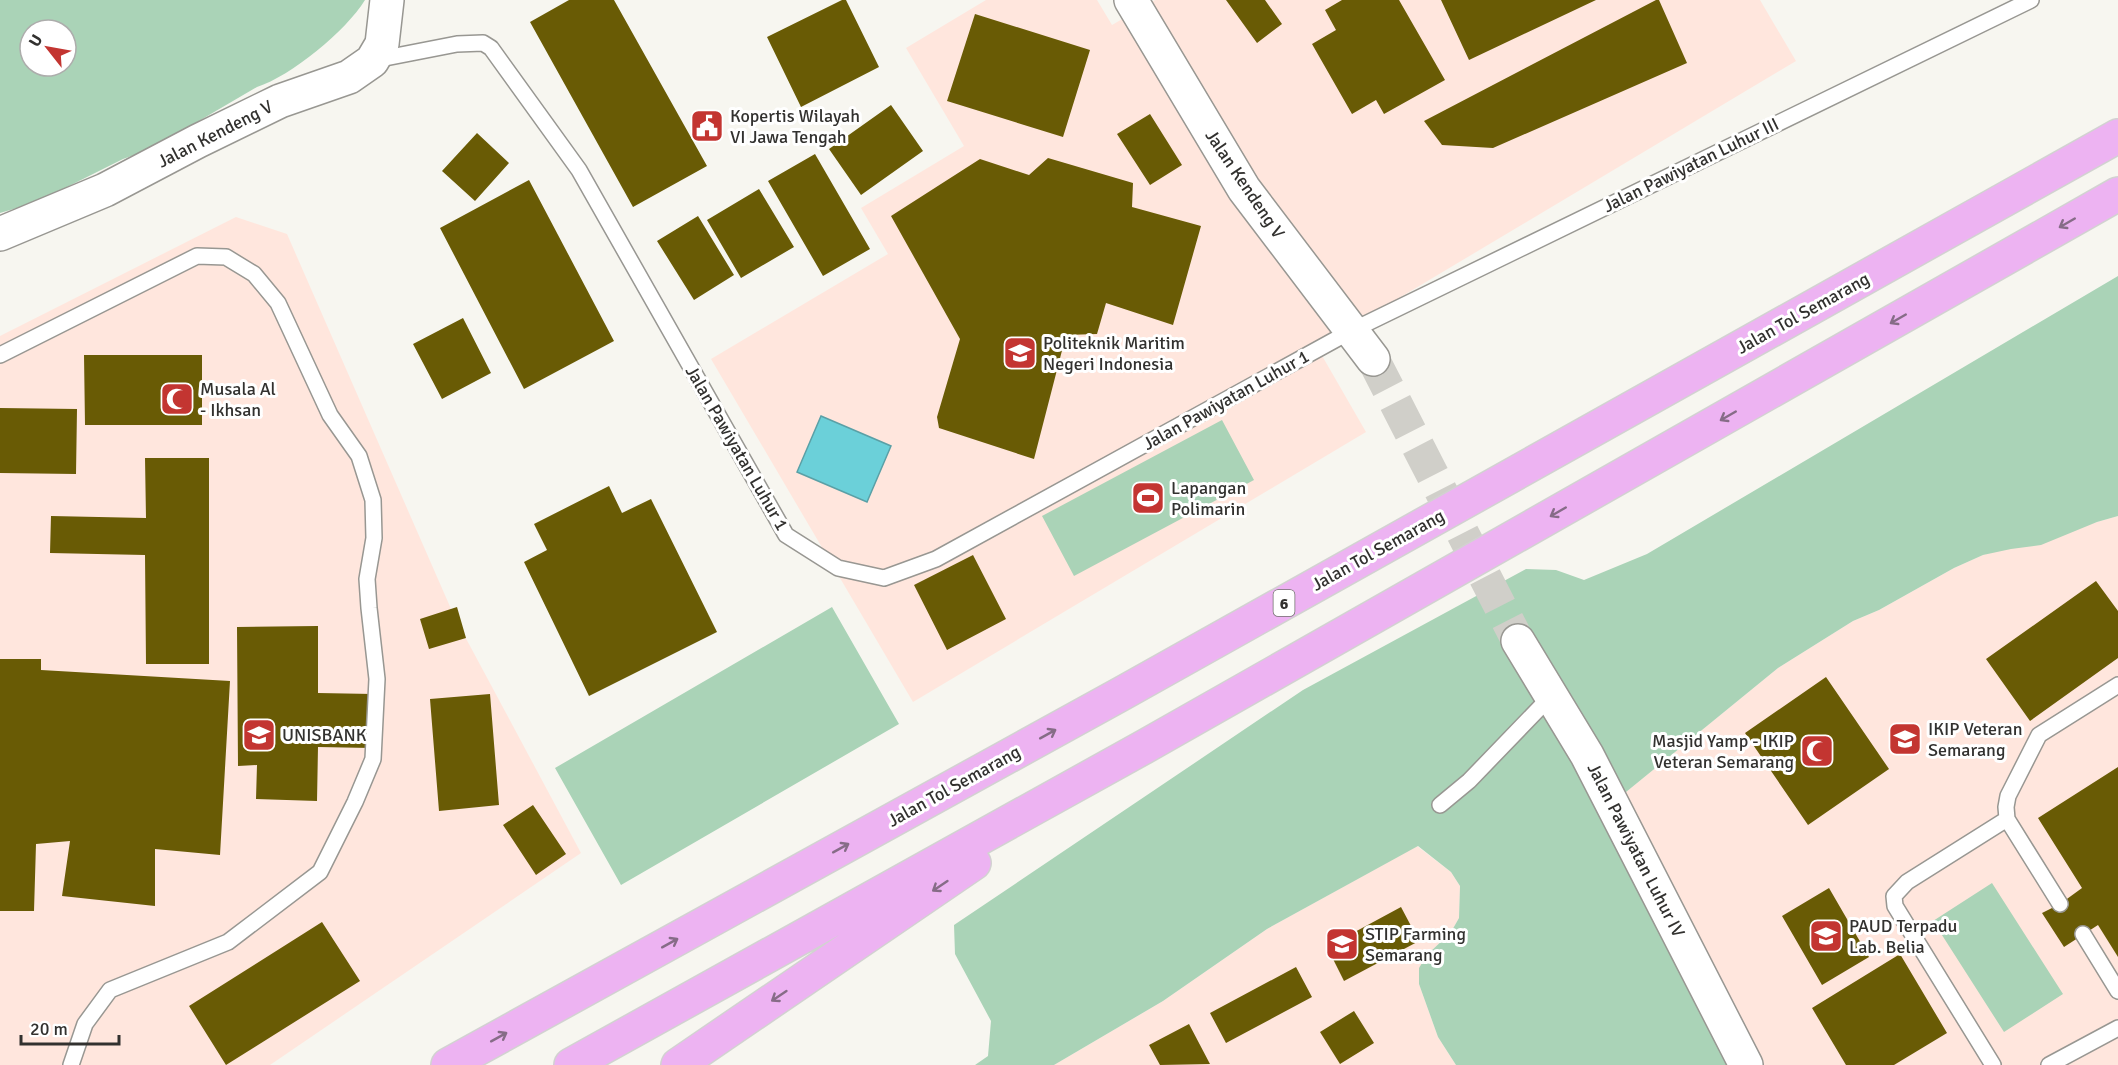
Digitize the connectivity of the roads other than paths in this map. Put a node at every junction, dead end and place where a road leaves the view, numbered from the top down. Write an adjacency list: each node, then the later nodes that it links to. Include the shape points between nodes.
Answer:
1 (387, 0): 4 (street, via 382,44)
2 (1131, 0): 8 (street, Jalan Kendeng V, via 1244,189)
3 (2031, 0): 8 (lane, Jalan Pawiyatan Luhur III)
4 (372, 61): 7 (street, Jalan Kendeng V, via 349,77 280,101 105,190); 8 (lane, Jalan Pawiyatan Luhur 1, via 457,44 483,42 491,48 579,170 786,535 838,568 884,578 936,559)
5 (2118, 136): 22 (highway, Jalan Tol Semarang / 6, one-way to 5, via 1111,700)
6 (2118, 194): 14 (highway, one-way to 14)
7 (0, 234)
8 (1351, 331): 10 (street, Jalan Kendeng V)
9 (0, 356): 21 (lane, via 197,255 226,257 254,274 278,303 330,415 359,456 374,500 374,538 367,579 378,679 373,759 320,872 228,942 110,990 85,1024)
10 (1373, 359)
11 (1518, 641): 13 (street, Jalan Pawiyatan Luhur IV)
12 (2118, 685): 16 (lane, via 2039,735 2008,796)
13 (1551, 696): 15 (lane, via 1469,781); 25 (street, Jalan Pawiyatan Luhur IV, via 1587,755)
14 (1144, 747): 23 (highway); 24 (highway, one-way to 24)
15 (1440, 805)
16 (2007, 819): 17 (lane); 26 (lane, via 1907,882 1894,896 1895,906)
17 (2060, 904)
18 (2083, 934): 19 (lane)
19 (2118, 991)
20 (2118, 1028): 27 (lane)
21 (71, 1065)
22 (448, 1065)
23 (571, 1065)
24 (678, 1065)
25 (1746, 1065)
26 (1993, 1065)
27 (2049, 1065)

